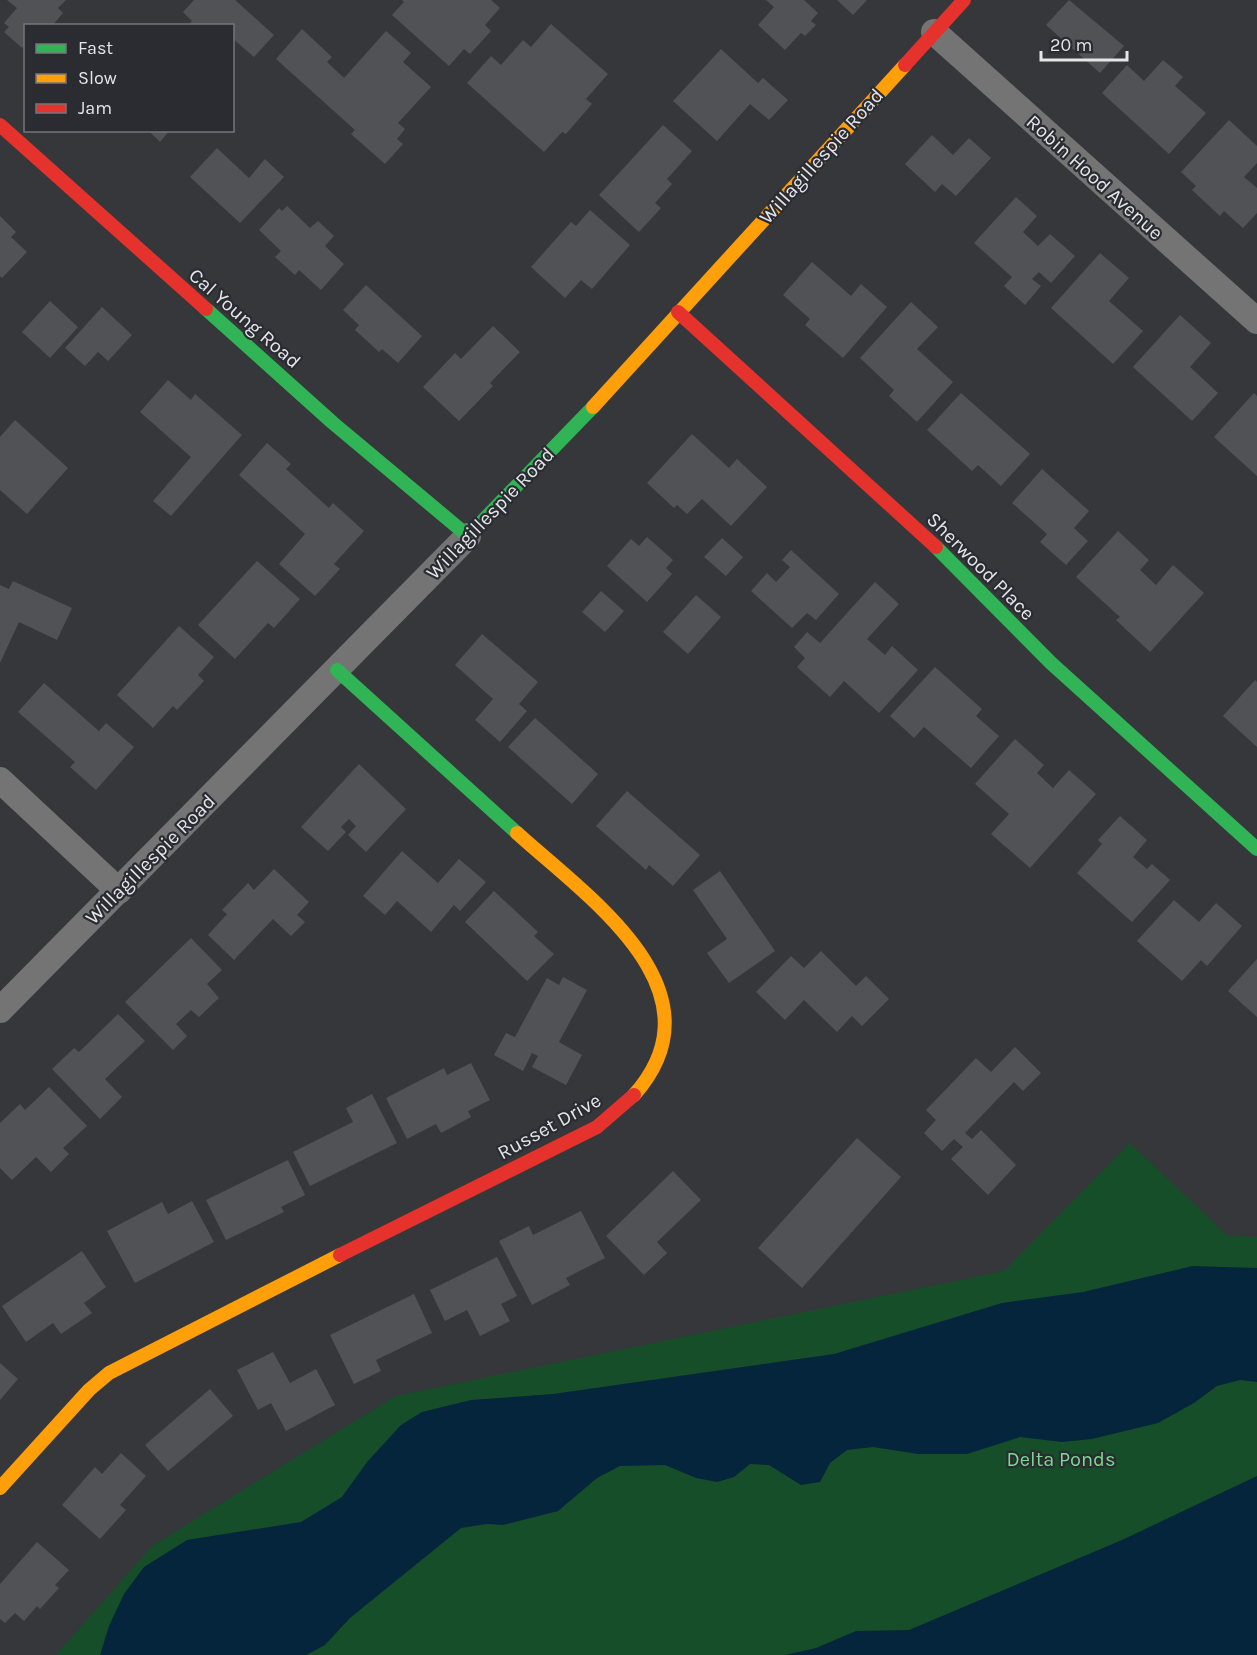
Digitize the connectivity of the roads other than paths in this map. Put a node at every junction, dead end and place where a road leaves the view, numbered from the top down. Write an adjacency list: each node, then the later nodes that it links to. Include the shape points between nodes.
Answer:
1 (964, 0): 2 (street, Willagillespie Road)
2 (934, 32): 4 (street, Willagillespie Road); 5 (street, Robin Hood Avenue)
3 (0, 125): 6 (street, Cal Young Road, via 333,423)
4 (678, 312): 6 (street, Willagillespie Road, via 589,412); 9 (street, Sherwood Place, via 948,558 1051,663)
5 (1257, 321)
6 (468, 536): 7 (street, Willagillespie Road)
7 (337, 670): 10 (street, Willagillespie Road); 12 (street, Russet Drive, via 643,951 663,1001 664,1022 657,1057 642,1086 597,1127 109,1373 88,1390)
8 (0, 780): 10 (street)
9 (1257, 849)
10 (119, 891): 11 (street, Willagillespie Road)
11 (0, 1010)
12 (0, 1488)

